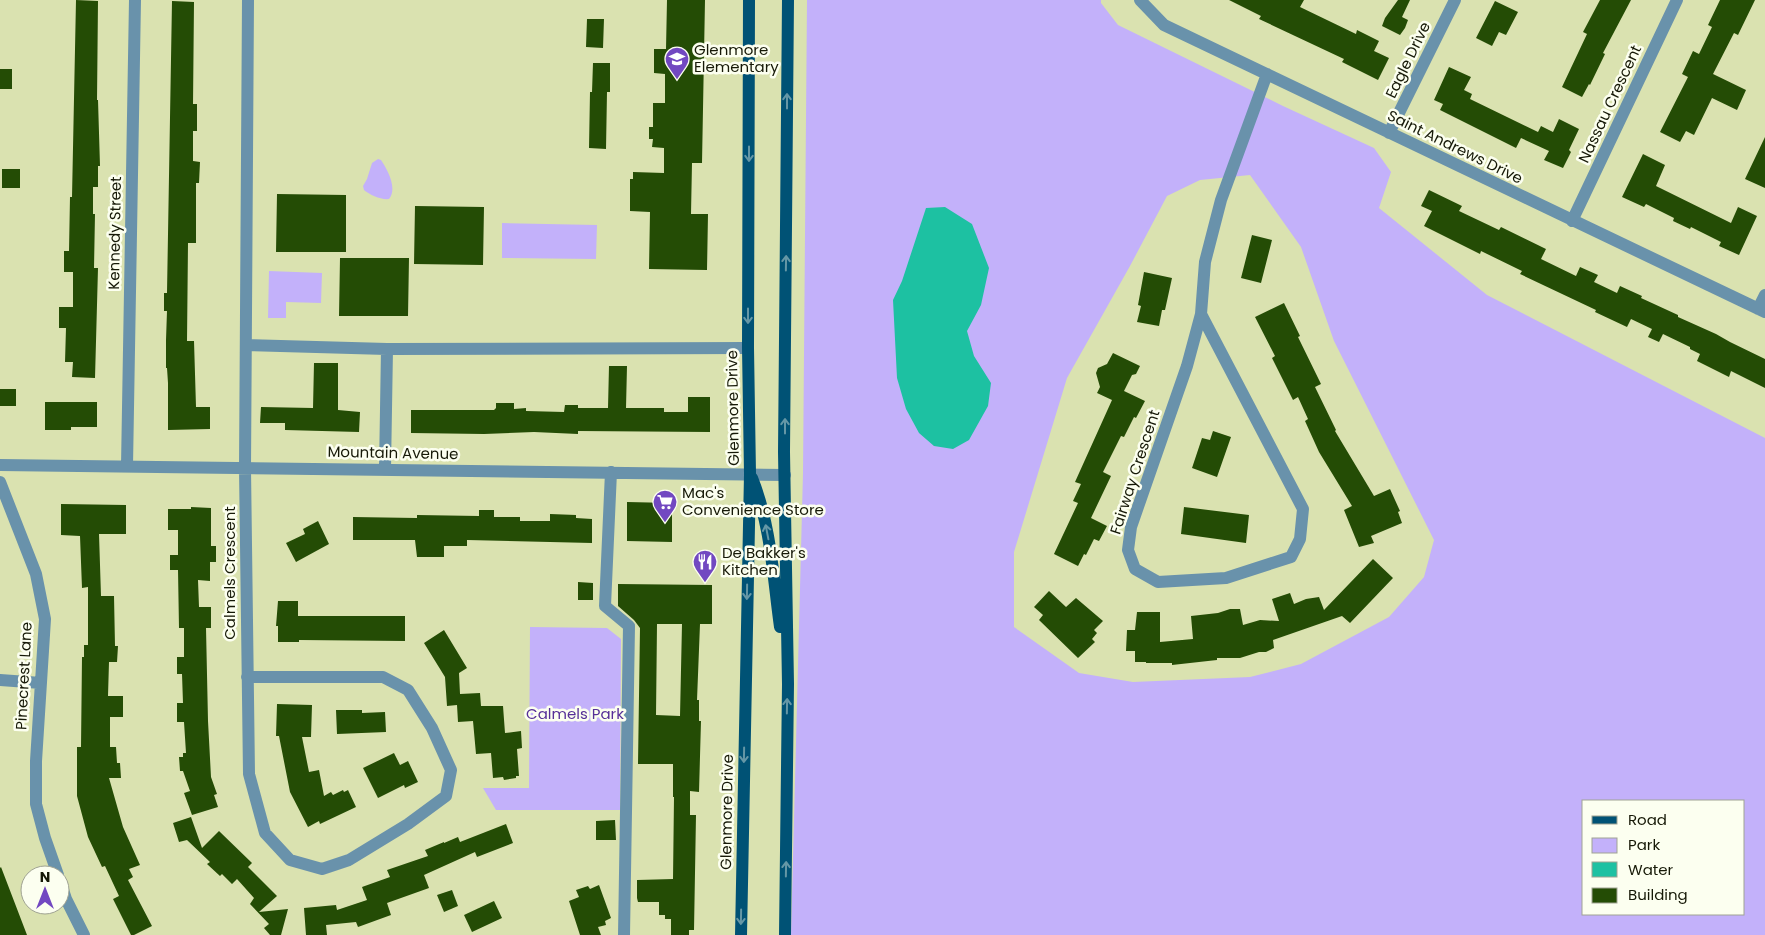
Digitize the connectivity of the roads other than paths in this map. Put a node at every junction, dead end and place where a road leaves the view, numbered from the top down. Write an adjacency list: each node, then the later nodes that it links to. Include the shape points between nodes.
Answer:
1 (135, 0): 18 (street, Kennedy Street)
2 (248, 0): 14 (street, Calmels Crescent)
3 (749, 0): 15 (main road, Glenmore Drive, one-way to 15)
4 (788, 0): 23 (main road, one-way to 4)
5 (1140, 0): 8 (street, Saint Andrews Drive, via 1164,25)
6 (1455, 0): 9 (street, Eagle Drive)
7 (1676, 0): 10 (street, Nassau Crescent)
8 (1267, 74): 9 (street, Saint Andrews Drive); 13 (street, Fairway Crescent, via 1221,200 1205,262)
9 (1389, 133): 10 (street, Saint Andrews Drive)
10 (1572, 221): 12 (street, Saint Andrews Drive)
11 (1765, 295): 12 (street)
12 (1762, 310)
13 (1201, 314): 13 (street, Fairway Crescent, via 1187,366 1131,526 1128,550 1135,569 1158,582 1226,578 1291,557 1300,539 1303,509)
14 (246, 345): 16 (street); 19 (street, Calmels Crescent)
15 (748, 348): 16 (street); 22 (main road, Glenmore Drive)
16 (387, 349): 20 (street)
17 (0, 465): 18 (street, Mountain Avenue)
18 (127, 466): 19 (street, Mountain Avenue)
19 (245, 468): 20 (street, Mountain Avenue); 25 (street, Calmels Crescent)
20 (385, 469): 21 (street, Mountain Avenue)
21 (611, 472): 22 (street, Mountain Avenue); 32 (street, via 605,606 629,626)
22 (750, 474): 23 (street, Mountain Avenue); 28 (main road, one-way to 22, via 768,540 760,500); 33 (main road, Glenmore Drive, one-way to 33)
23 (785, 475): 28 (main road)
24 (0, 482): 27 (street, Pinecrest Lane, via 36,574 45,618)
25 (247, 678): 25 (street, Calmels Crescent, via 249,774 265,833 290,860 322,869 349,860 446,796 451,770 432,728 408,690 383,678)
26 (0, 680): 27 (street)
27 (41, 683): 29 (street, Pinecrest Lane, via 36,804)
28 (788, 684): 34 (main road, one-way to 28)
29 (54, 865)
30 (70, 907): 31 (street)
31 (84, 935)
32 (624, 935)
33 (741, 935)
34 (785, 935)

